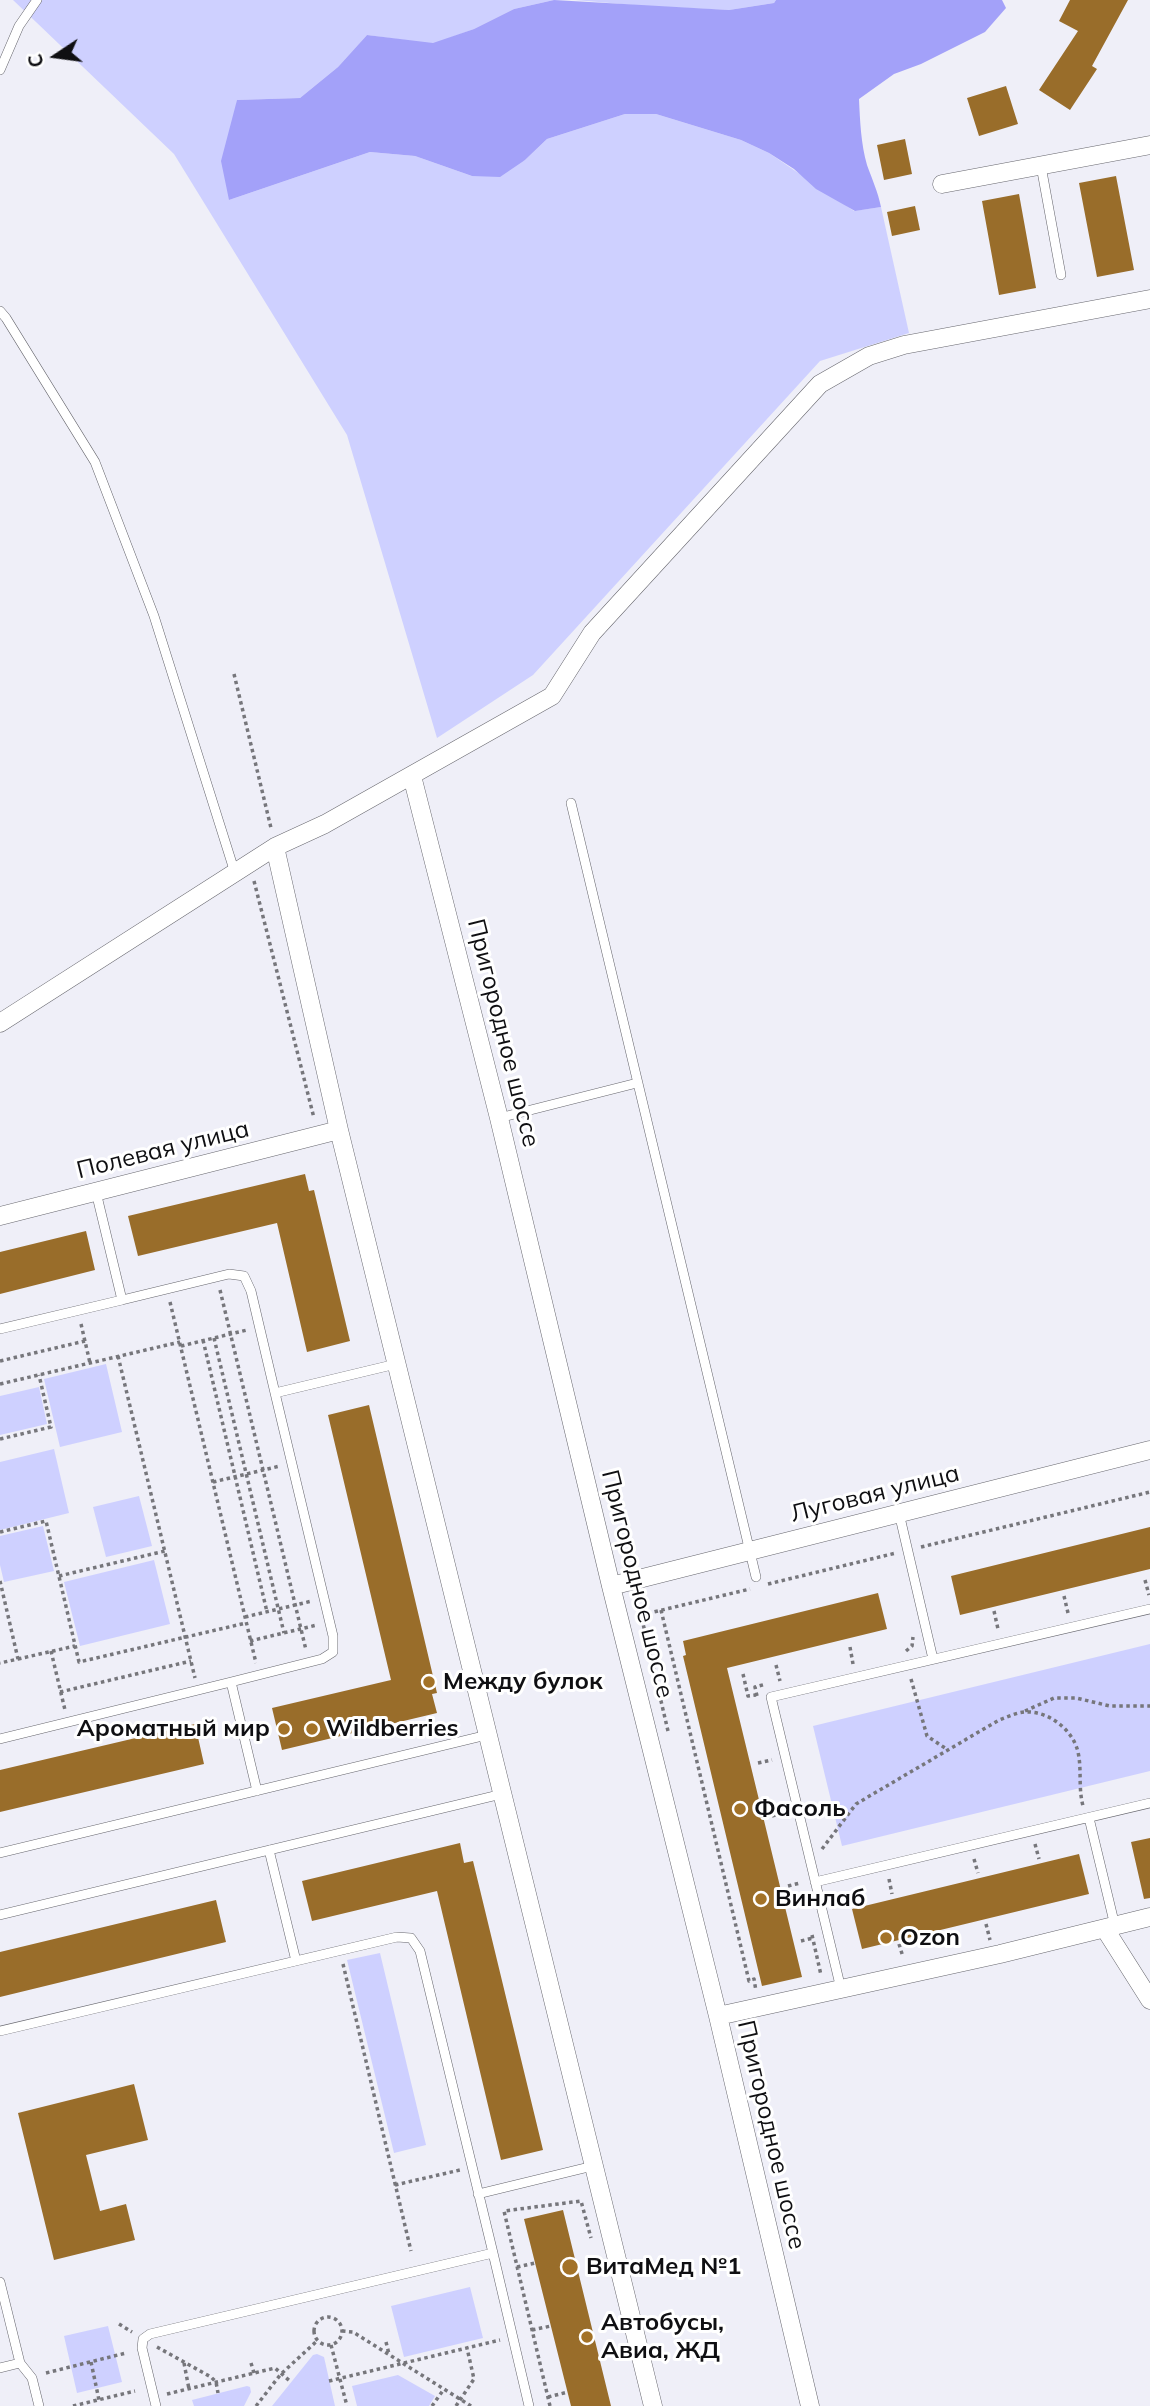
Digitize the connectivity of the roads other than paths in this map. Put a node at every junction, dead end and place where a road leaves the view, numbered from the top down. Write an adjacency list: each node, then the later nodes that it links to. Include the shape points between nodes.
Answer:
1 (37, 0): 2 (lane, via 19,26)
2 (0, 70)
3 (1150, 145): 4 (street)
4 (1041, 166): 5 (street); 6 (lane)
5 (942, 184)
6 (1061, 275)
7 (1150, 299): 9 (street, via 904,345 869,356 820,384 592,633 552,696)
8 (0, 312): 12 (lane, via 95,462)
9 (412, 776): 11 (street); 15 (street, Пригородное шоссе)
10 (571, 803): 14 (lane)
11 (275, 847): 12 (street); 16 (street)
12 (242, 868): 13 (street)
13 (0, 1023)
14 (637, 1083): 15 (lane); 25 (lane)
15 (499, 1118): 27 (street, Пригородное шоссе)
16 (339, 1130): 17 (street, Полевая улица); 21 (street)
17 (96, 1192): 18 (street, Полевая улица); 19 (lane)
18 (0, 1216)
19 (122, 1300): 20 (lane); 22 (lane, via 229,1274 244,1276)
20 (0, 1329)
21 (396, 1364): 22 (lane); 31 (street)
22 (275, 1393): 30 (lane, via 330,1622 333,1652 309,1663)
23 (1150, 1450): 24 (street, Луговая улица)
24 (899, 1513): 25 (street, Луговая улица); 29 (lane)
25 (749, 1551): 26 (lane); 27 (street, Луговая улица)
26 (756, 1577)
27 (611, 1586): 46 (street, Пригородное шоссе)
28 (1150, 1609): 29 (lane)
29 (933, 1659): 39 (lane, via 771,1697)
30 (231, 1682): 32 (lane); 33 (lane)
31 (487, 1735): 33 (lane); 34 (street)
32 (0, 1739)
33 (257, 1791): 38 (lane)
34 (502, 1794): 37 (lane); 48 (street)
35 (1150, 1803): 36 (lane)
36 (1088, 1818): 39 (lane); 42 (lane)
37 (269, 1850): 40 (lane); 43 (lane)
38 (0, 1853)
39 (815, 1882): 44 (lane)
40 (0, 1915)
41 (1150, 1917): 42 (street)
42 (1110, 1928): 44 (street); 45 (street)
43 (296, 1961): 47 (lane); 49 (lane, via 397,1937 411,1938 420,1951)
44 (841, 1989): 46 (street)
45 (1150, 2000)
46 (718, 2016): 58 (street, Пригородное шоссе)
47 (0, 2031)
48 (593, 2166): 49 (lane); 57 (street)
49 (478, 2194): 50 (lane)
50 (493, 2253): 54 (lane, via 150,2334 143,2339 142,2348); 56 (lane)
51 (0, 2282): 52 (lane)
52 (20, 2363): 53 (lane); 55 (lane, via 33,2378)
53 (0, 2368)
54 (155, 2402)
55 (39, 2406)
56 (529, 2406)
57 (653, 2406)
58 (810, 2406)

